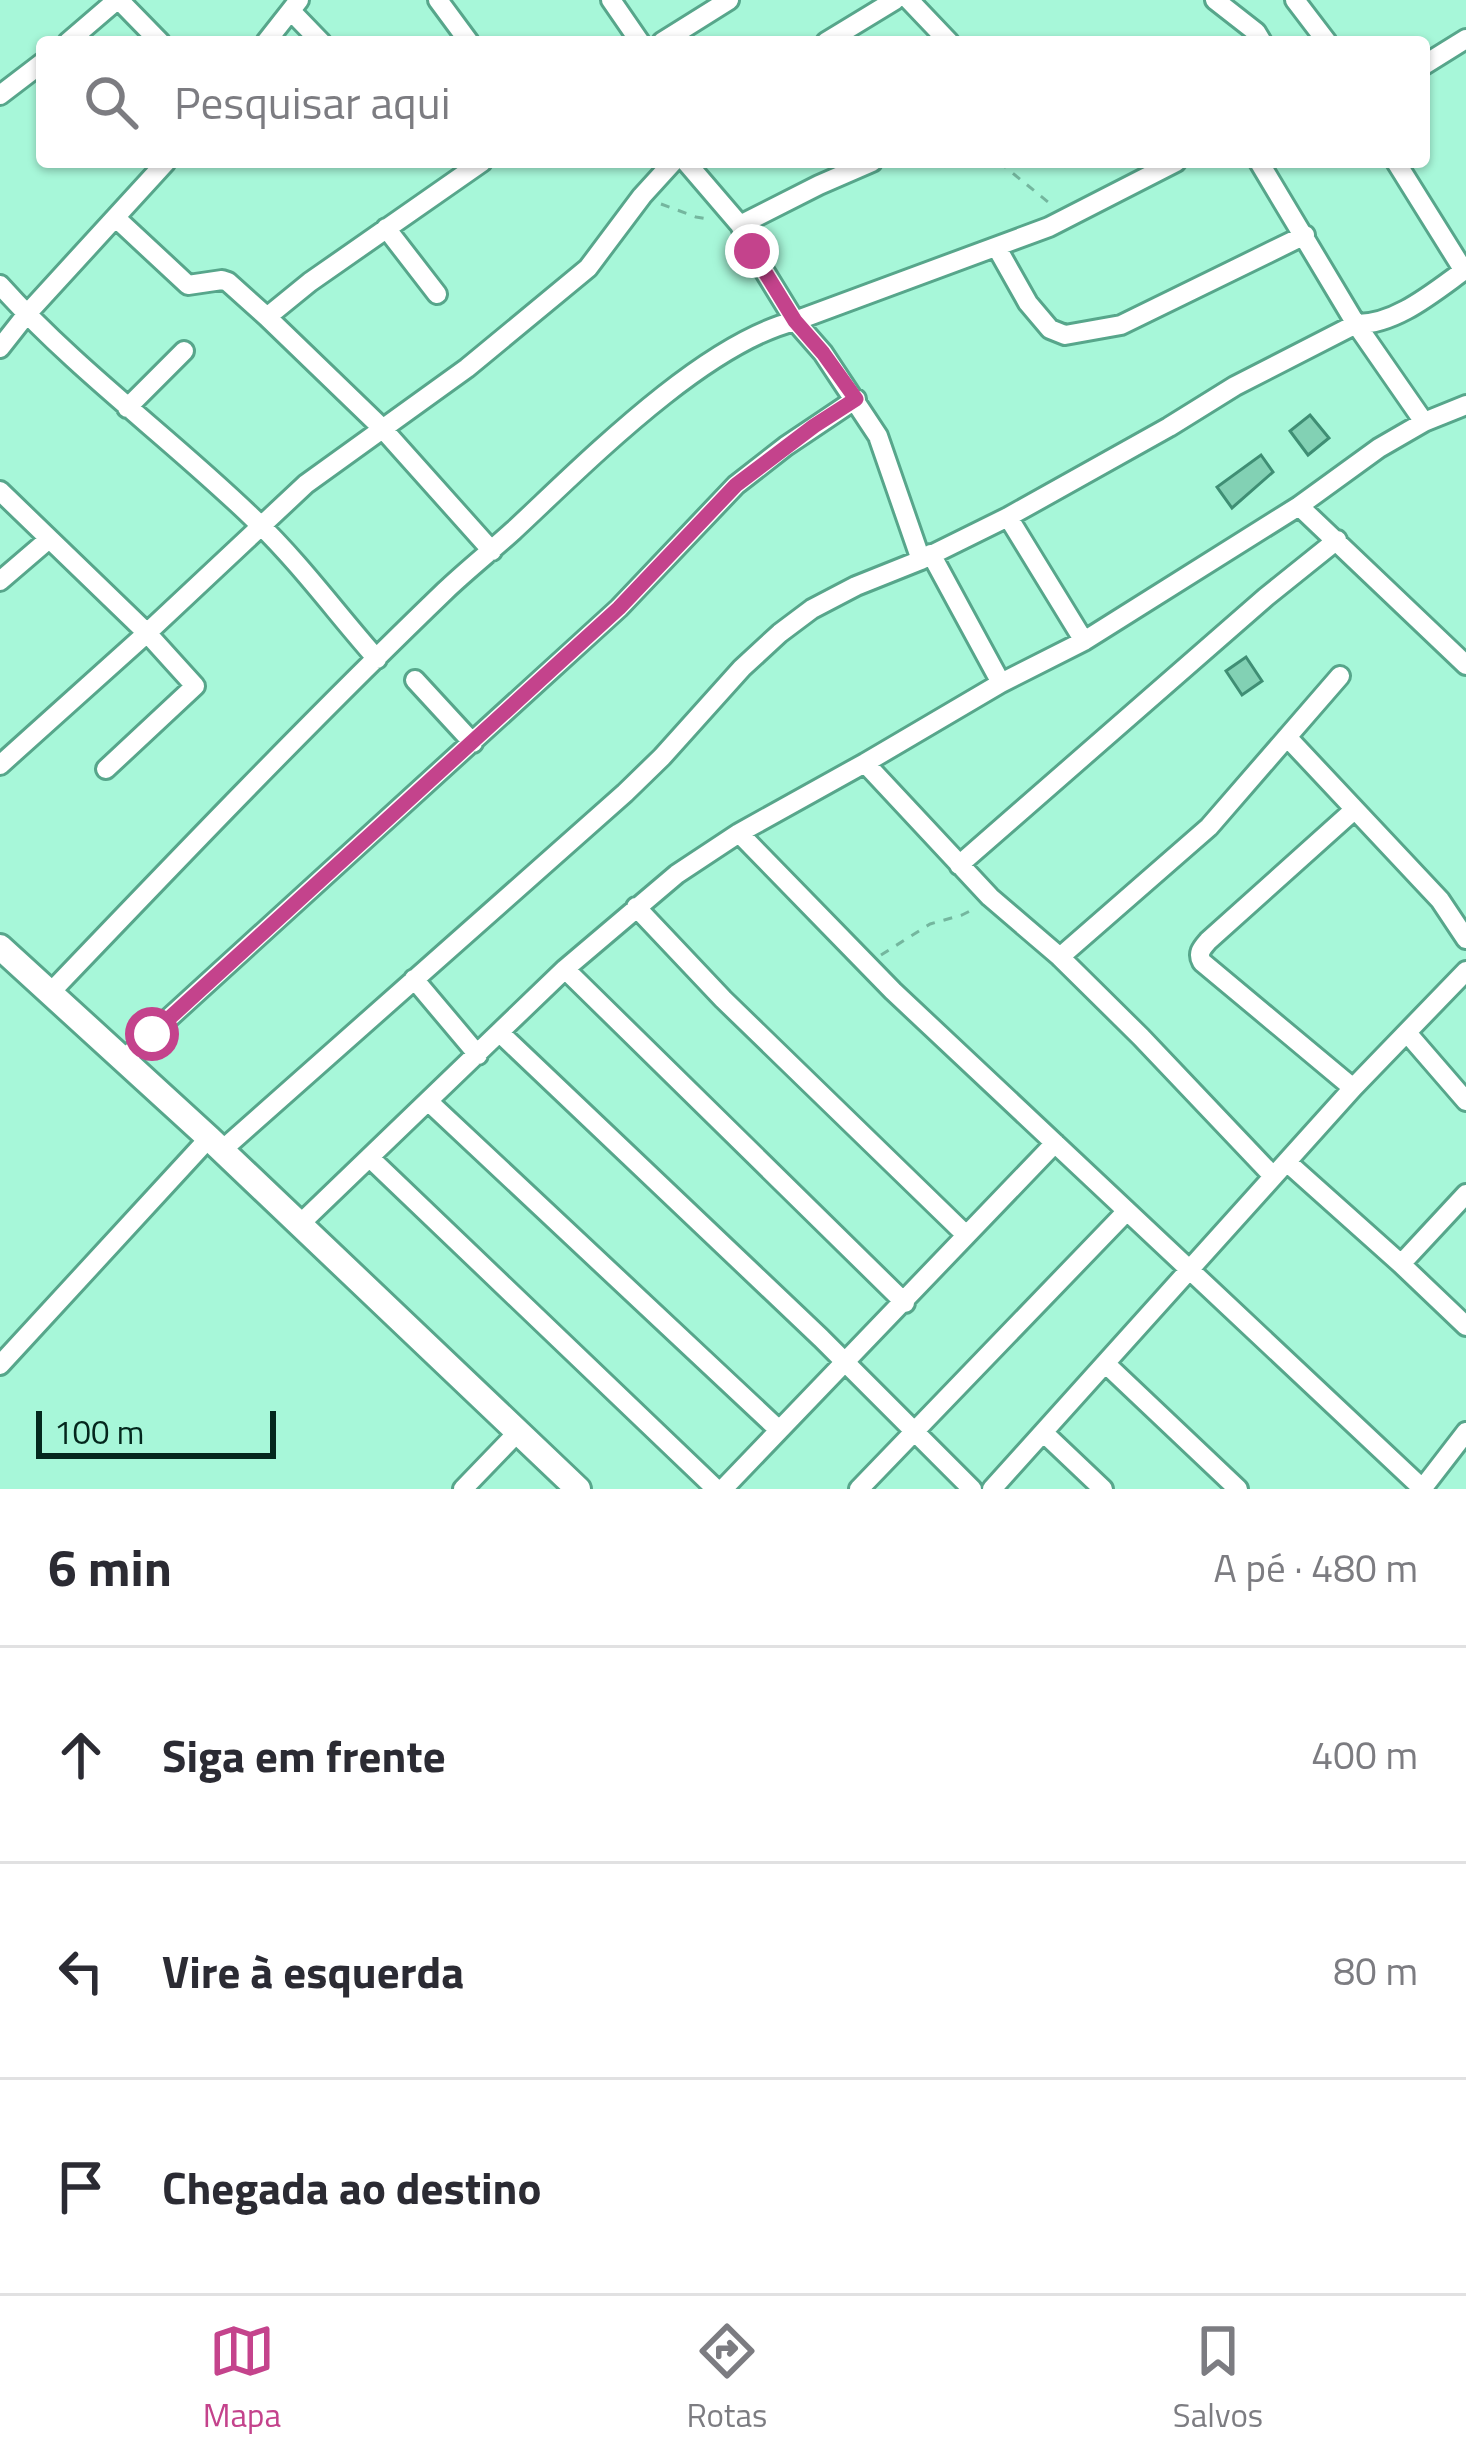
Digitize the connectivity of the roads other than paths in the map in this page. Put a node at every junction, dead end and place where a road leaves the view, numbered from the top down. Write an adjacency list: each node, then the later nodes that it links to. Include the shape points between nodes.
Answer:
1 (118, 0): 11 (street); 12 (street)
2 (438, 0): 15 (street)
3 (611, 0): 16 (street)
4 (729, 0): 17 (street)
5 (895, 0): 10 (street)
6 (909, 0): 18 (street)
7 (1215, 0): 19 (street)
8 (1302, 2): 20 (street)
9 (295, 6): 13 (street); 14 (street)
10 (856, 33)
11 (75, 36)
12 (154, 36)
13 (271, 36)
14 (317, 36)
15 (465, 36)
16 (636, 36)
17 (672, 36)
18 (943, 36)
19 (1258, 36)
20 (1323, 36)
21 (1466, 39): 22 (street)
22 (1430, 61)
23 (36, 68): 24 (street)
24 (0, 95)
25 (161, 168): 33 (street)
26 (473, 168): 35 (street)
27 (668, 168): 51 (street, via 588,268)
28 (691, 168): 34 (street)
29 (858, 168): 34 (street)
30 (1165, 168): 37 (street)
31 (1263, 168): 36 (street)
32 (1400, 168): 38 (street)
33 (116, 218): 41 (street); 42 (street, via 188,285 228,282)
34 (740, 225): 43 (street)
35 (386, 228): 40 (street); 42 (street)
36 (1305, 236): 37 (street, via 1121,325 1065,335 1028,304); 44 (street)
37 (997, 248): 43 (street)
38 (1465, 270): 44 (street, via 1385,319)
39 (0, 285): 41 (street)
40 (437, 294)
41 (26, 315): 45 (street); 49 (street)
42 (267, 317): 51 (street)
43 (795, 321): 47 (street); 58 (street, via 740,344 678,385)
44 (1356, 324): 50 (street); 54 (street)
45 (0, 348)
46 (184, 350): 49 (street)
47 (856, 399): 59 (street); 69 (street, via 736,485)
48 (1466, 405): 50 (street)
49 (127, 408): 55 (street)
50 (1424, 422): 53 (street)
51 (382, 428): 55 (street); 58 (street)
52 (0, 491): 56 (street)
53 (1299, 506): 57 (street); 62 (street)
54 (1008, 517): 59 (street); 62 (street)
55 (261, 526): 61 (street); 63 (street)
56 (49, 539): 60 (street); 61 (street)
57 (1337, 540): 64 (street); 75 (street)
58 (492, 550): 63 (street)
59 (926, 557): 67 (street); 82 (street, via 856,586 780,633 643,777)
60 (0, 581)
61 (147, 633): 71 (street); 72 (street, via 195,686)
62 (1084, 641): 67 (street)
63 (376, 659): 83 (street)
64 (1466, 665)
65 (1340, 676): 68 (street)
66 (415, 680): 69 (street)
67 (1001, 683): 70 (street)
68 (1287, 737): 73 (street); 79 (street, via 1209,827)
69 (473, 743): 87 (street)
70 (865, 763): 74 (street); 75 (street)
71 (0, 765)
72 (106, 769)
73 (1354, 810): 77 (street); 88 (street, via 1199,951 1202,962)
74 (739, 833): 76 (street); 91 (street)
75 (959, 865): 79 (street)
76 (636, 907): 80 (street); 98 (street)
77 (1466, 939)
78 (0, 947): 83 (street)
79 (1060, 958): 94 (street)
80 (565, 969): 84 (street); 101 (street)
81 (1466, 970): 85 (street)
82 (413, 979): 86 (street); 92 (street)
83 (50, 993): 87 (street)
84 (500, 1033): 86 (street); 103 (street)
85 (1408, 1034): 88 (street); 89 (street)
86 (478, 1055): 90 (street)
87 (123, 1060): 92 (street)
88 (1353, 1088): 94 (street)
89 (1466, 1101)
90 (429, 1102): 93 (street); 106 (street)
91 (1055, 1143): 96 (street); 98 (street)
92 (215, 1145): 97 (street); 105 (street)
93 (370, 1158): 97 (street); 113 (street)
94 (1281, 1170): 99 (street); 100 (street)
95 (1466, 1194): 99 (street)
96 (1126, 1212): 100 (street); 108 (street)
97 (299, 1225): 107 (street)
98 (966, 1235): 101 (street)
99 (1401, 1264): 102 (street)
100 (1189, 1272): 104 (street); 119 (street)
101 (904, 1303): 103 (street)
102 (1466, 1326)
103 (845, 1361): 106 (street); 108 (street)
104 (1106, 1364): 109 (street); 118 (street)
105 (0, 1365)
106 (779, 1430): 113 (street)
107 (518, 1432): 111 (street); 112 (street)
108 (915, 1432): 114 (street); 115 (street)
109 (1044, 1432): 116 (street); 117 (street)
110 (1466, 1432): 119 (street)
111 (463, 1489)
112 (578, 1489)
113 (719, 1489)
114 (859, 1489)
115 (972, 1489)
116 (992, 1489)
117 (1103, 1489)
118 (1238, 1489)
119 (1422, 1489)

